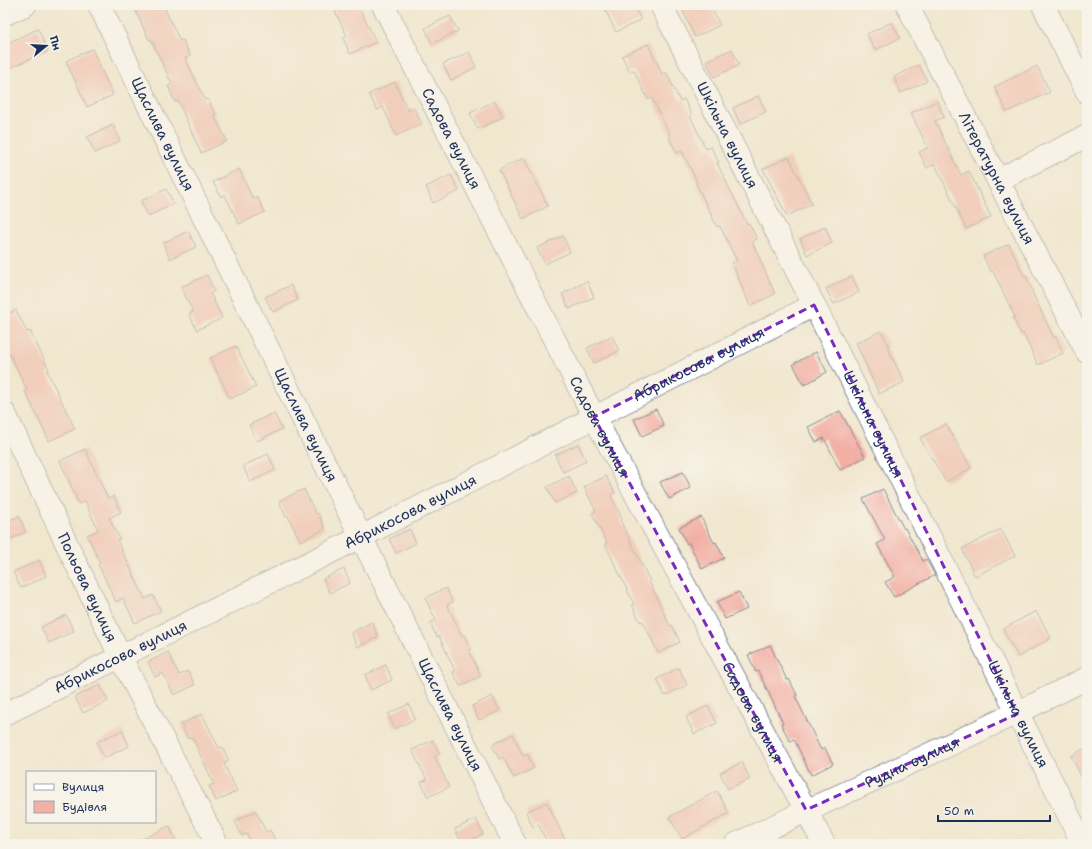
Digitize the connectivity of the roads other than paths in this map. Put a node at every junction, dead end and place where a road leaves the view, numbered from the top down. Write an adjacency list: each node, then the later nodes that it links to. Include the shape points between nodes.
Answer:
1 (25, 5): 7 (street)
2 (98, 5): 15 (street, Щаслива вулиця)
3 (383, 5): 14 (street, Садова вулиця)
4 (661, 5): 11 (street, Шкільна вулиця)
5 (907, 5): 10 (street, Літературна вулиця)
6 (1043, 5): 8 (street)
7 (5, 14)
8 (1087, 92)
9 (1087, 136): 10 (street)
10 (998, 180): 12 (street, Літературна вулиця)
11 (814, 305): 14 (street, Абрикосова вулиця); 19 (street, Шкільна вулиця)
12 (1087, 352)
13 (5, 414): 16 (street, Польова вулиця)
14 (594, 417): 15 (street, Абрикосова вулиця); 20 (street, Садова вулиця)
15 (361, 537): 16 (street, Абрикосова вулиця); 22 (street, Щаслива вулиця)
16 (120, 656): 18 (street, Абрикосова вулиця); 21 (street, Польова вулиця)
17 (1087, 678): 19 (street, Рудна вулиця)
18 (5, 714)
19 (1017, 714): 20 (street, Рудна вулиця); 25 (street, Шкільна вулиця)
20 (806, 810): 23 (street, Рудна вулиця); 24 (street, Садова вулиця)
21 (217, 844)
22 (515, 844)
23 (736, 844)
24 (824, 844)
25 (1082, 844)

